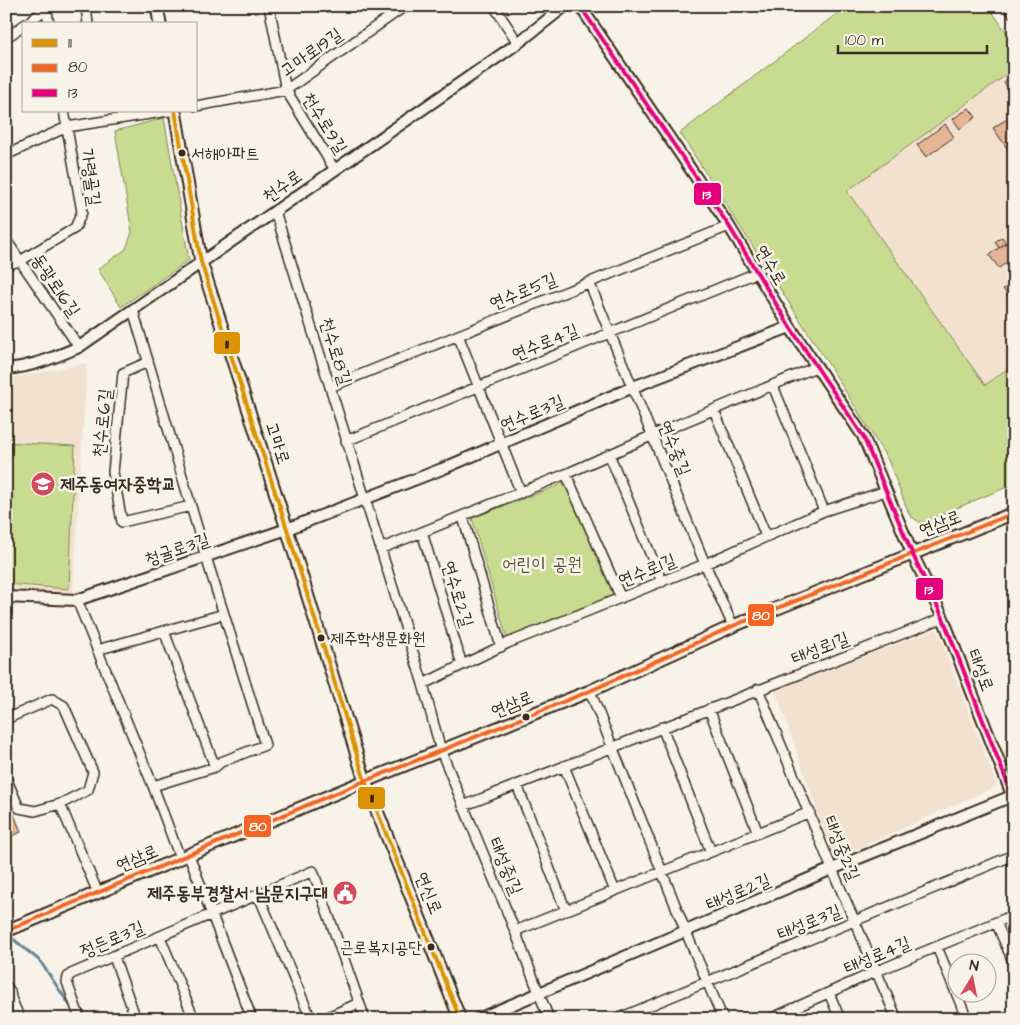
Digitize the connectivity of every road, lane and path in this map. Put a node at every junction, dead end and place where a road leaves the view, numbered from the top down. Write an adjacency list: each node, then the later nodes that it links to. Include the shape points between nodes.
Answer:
1 (86, 6): 14 (street)
2 (157, 6): 15 (main road)
3 (269, 6): 19 (street, 천수로9길)
4 (404, 6): 10 (street, 고마로19길)
5 (494, 6): 18 (street)
6 (565, 6): 18 (street, 천수로)
7 (580, 6): 28 (street, 연수로)
8 (1010, 6): 11 (main road)
9 (46, 7): 12 (street); 13 (street)
10 (393, 10): 19 (street, 고마로19길)
11 (1014, 12)
12 (27, 22)
13 (49, 22)
14 (88, 22)
15 (160, 22)
16 (22, 26): 17 (street)
17 (6, 38)
18 (518, 43): 26 (street, 천수로)
19 (286, 90): 20 (street, 고마로19길); 26 (street, 천수로9길)
20 (198, 106)
21 (64, 112): 24 (street, 가령골길)
22 (162, 112): 24 (street)
23 (175, 112): 31 (main road, 고마로)
24 (67, 127): 25 (street); 30 (street, 가령골길, via 82,212 75,228)
25 (6, 154)
26 (335, 170): 27 (street, 천수로)
27 (276, 211): 31 (street, 천수로); 45 (street, 천수로8길)
28 (729, 226): 33 (street, 연수로); 34 (street, 연수로5길)
29 (6, 240): 30 (street, 동광로16길)
30 (20, 261): 32 (street, 가령골길); 39 (street, 동광로16길)
31 (201, 262): 35 (street, 천수로); 60 (main road, 고마로)
32 (6, 265)
33 (756, 273): 36 (street, 연수로); 37 (street, 연수로4길)
34 (589, 282): 37 (street, 연수중길); 38 (street, 연수로5길)
35 (133, 310): 39 (street, 천수로); 40 (street)
36 (790, 326): 41 (street, 연수로); 46 (street, 연수로3길)
37 (610, 332): 43 (street, 연수로4길); 46 (street, 연수중길)
38 (458, 335): 43 (street); 45 (street, 연수로5길)
39 (79, 347): 42 (street, 천수로, via 50,360)
40 (148, 362): 56 (street); 56 (street, 천수로6길, via 123,374 113,472 122,522)
41 (816, 367): 44 (street); 53 (street, 연수로, via 863,436)
42 (6, 369)
43 (479, 386): 49 (street, 연수로4길); 50 (street)
44 (773, 386): 47 (street); 57 (street)
45 (330, 387): 49 (street, 천수로8길)
46 (633, 387): 48 (street, 연수중길); 50 (street, 연수로3길)
47 (714, 410): 48 (street); 62 (street)
48 (653, 435): 51 (street); 66 (street, 연수중길)
49 (346, 440): 55 (street, 천수로8길)
50 (502, 444): 54 (street); 55 (street, 연수로3길)
51 (609, 454): 52 (street); 67 (street)
52 (566, 474): 54 (street); 69 (street)
53 (886, 491): 57 (street, 연수로1길); 64 (street, 연수로)
54 (521, 492): 59 (street)
55 (364, 500): 60 (street, 연수로3길); 63 (street)
56 (191, 506): 65 (street)
57 (824, 511): 62 (street, 연수로1길)
58 (1014, 513): 64 (main road, 연삼로)
59 (463, 516): 61 (street); 75 (street, 연수로2길)
60 (287, 530): 65 (street, 청귤로3길); 89 (main road, 고마로)
61 (422, 532): 63 (street); 77 (street, 연수로2길)
62 (766, 536): 66 (street, 연수로1길)
63 (380, 549): 78 (street)
64 (912, 553): 72 (street, 태성로); 73 (main road, 연삼로)
65 (206, 557): 70 (street, 청귤로3길); 71 (street)
66 (705, 564): 67 (street, 연수로1길); 73 (street, 연수중길)
67 (662, 582): 69 (street, 연수로1길)
68 (6, 597): 70 (street, 청귤로3길)
69 (621, 598): 75 (street, 연수로1길)
70 (77, 600): 76 (street)
71 (224, 614): 74 (street); 87 (street, via 265,744)
72 (943, 618): 79 (street, 태성로1길); 92 (street, 태성로)
73 (733, 626): 80 (main road, 연삼로)
74 (164, 631): 76 (street); 87 (street)
75 (501, 647): 77 (street, 연수로1길)
76 (98, 650): 91 (street)
77 (462, 665): 78 (street, 연수로1길)
78 (423, 684): 85 (street)
79 (758, 689): 81 (street, 태성로1길); 95 (street, 태성중2길)
80 (590, 691): 84 (street); 85 (main road, 연삼로)
81 (709, 709): 83 (street, 태성로1길); 96 (street)
82 (6, 719): 93 (street, via 52,699 64,706 93,772 88,790)
83 (662, 727): 84 (street, 태성로1길); 97 (street)
84 (612, 747): 86 (street, 태성로1길); 101 (street)
85 (441, 751): 89 (main road, 연삼로); 94 (street, 태성중1길)
86 (564, 766): 90 (street, 태성로1길); 102 (street)
87 (215, 767): 91 (street)
88 (6, 778): 93 (street, via 20,808 35,812)
89 (365, 781): 99 (main road, 연삼로); 133 (main road, 연신로)
90 (517, 785): 94 (street, 태성로1길); 105 (street)
91 (153, 786): 99 (street)
92 (1013, 798): 100 (street, 태성로2길)
93 (60, 804): 103 (street)
94 (463, 806): 110 (street, 태성중1길)
95 (810, 812): 96 (street); 100 (street, 태성중2길)
96 (758, 833): 97 (street)
97 (711, 852): 101 (street)
98 (1014, 855): 108 (street, 태성로3길)
99 (184, 856): 103 (main road, 연삼로); 106 (street)
100 (832, 869): 108 (street, 태성중2길); 112 (street, 태성로2길)
101 (662, 872): 102 (street); 112 (street)
102 (615, 891): 105 (street)
103 (98, 893): 111 (main road, 연삼로)
104 (258, 894): 106 (street, 정든로3길); 123 (street, 정든로3길, via 313,871); 130 (street)
105 (566, 911): 110 (street)
106 (210, 915): 113 (street, 정든로3길); 129 (street)
107 (1014, 915): 109 (street, 태성로4길)
108 (855, 921): 117 (street, 태성중2길); 118 (street, 태성로3길)
109 (996, 922): 114 (street, 태성로4길); 116 (street)
110 (515, 931): 121 (street, 태성중1길)
111 (6, 932)
112 (686, 932): 118 (street); 121 (street, 태성로2길)
113 (160, 937): 115 (street, 정든로3길); 128 (street)
114 (937, 947): 117 (street, 태성로4길); 141 (street, 태성로4길)
115 (114, 957): 126 (street, 정든로3길, via 68,977); 127 (street)
116 (1014, 964)
117 (877, 972): 120 (street, 태성로4길); 140 (street, 태성중2길)
118 (707, 982): 136 (street, 태성로3길); 137 (street)
119 (6, 986): 122 (street, via 10,991)
120 (829, 993): 124 (street, 태성로4길); 139 (street, 태성로4길)
121 (540, 994): 134 (street, 태성로2길); 135 (street, 태성중1길)
122 (8, 999): 125 (street)
123 (359, 1003): 131 (street); 132 (street, 정든로3길)
124 (780, 1017): 138 (street, 태성로4길)
125 (20, 1019)
126 (80, 1019)
127 (136, 1019)
128 (194, 1019)
129 (252, 1019)
130 (311, 1019)
131 (323, 1019)
132 (365, 1019)
133 (460, 1019)
134 (478, 1019)
135 (549, 1019)
136 (617, 1019)
137 (723, 1019)
138 (770, 1019)
139 (840, 1019)
140 (897, 1019)
141 (967, 1019)

